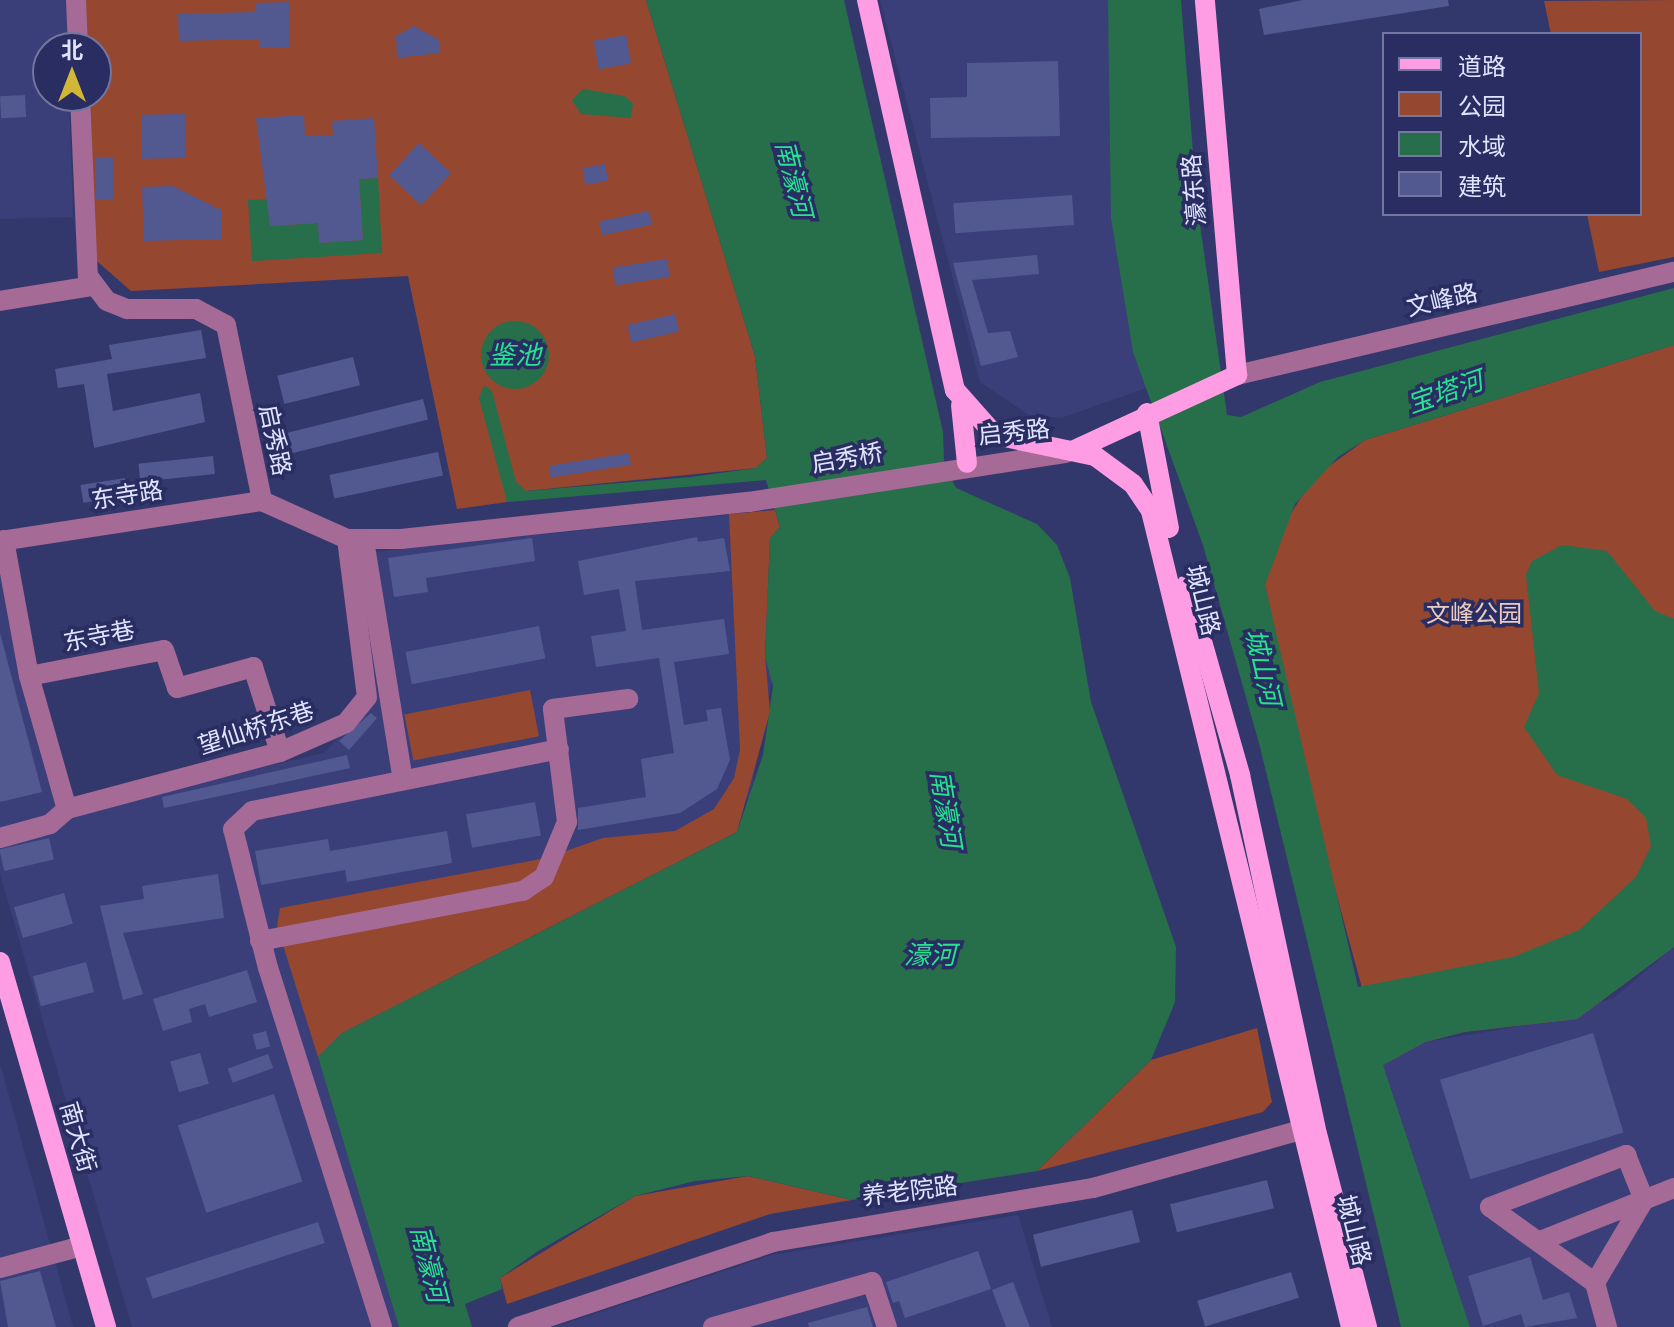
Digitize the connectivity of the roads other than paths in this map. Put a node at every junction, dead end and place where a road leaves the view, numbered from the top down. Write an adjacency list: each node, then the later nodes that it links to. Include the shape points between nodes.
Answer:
1 (76, 0): 4 (street)
2 (867, 0): 10 (main road, 城山路)
3 (1205, 0): 9 (main road, 濠东路)
4 (77, 32)
5 (81, 112): 7 (street)
6 (1674, 272): 9 (street, 文峰路)
7 (93, 286): 8 (street); 14 (street, 启秀路, via 127,309 196,309 226,325)
8 (0, 301)
9 (1230, 378): 11 (main road)
10 (955, 390): 12 (main road, 城山路, via 995,435); 13 (main road)
11 (1150, 412): 12 (main road, via 1132,429); 27 (main road, 城山路, via 1164,511 1240,775)
12 (1066, 453): 13 (street, 启秀路); 27 (main road, 城山路, via 1095,456 1118,470 1151,511)
13 (961, 464): 15 (street, 启秀桥)
14 (262, 501): 16 (street, 启秀路); 17 (street, 东寺路)
15 (749, 502): 16 (street, 启秀路)
16 (355, 540): 21 (street, 望仙桥东巷, via 367,697 346,723); 22 (street)
17 (2, 541): 18 (street)
18 (29, 676): 21 (street, 东寺巷, via 164,650 177,688 253,667); 23 (street)
19 (628, 699): 20 (street, via 553,709)
20 (559, 749): 22 (street); 25 (street, via 567,822 561,850 544,877 523,891)
21 (280, 752): 23 (street, 望仙桥东巷)
22 (403, 780): 25 (street, via 240,819 235,839)
23 (67, 809): 24 (street, 望仙桥东巷, via 50,824)
24 (0, 838)
25 (260, 941): 36 (street)
26 (0, 962): 31 (main road, 南大街)
27 (1308, 1128): 34 (street, 养老院路, via 1093,1188 773,1242); 40 (main road, 城山路); 41 (main road, 城山路)
28 (1674, 1188): 29 (street)
29 (1644, 1200): 30 (street); 30 (street, via 1626,1155 1490,1207); 33 (street)
30 (1540, 1241): 33 (street)
31 (82, 1246): 32 (street); 35 (main road, 南大街)
32 (0, 1268)
33 (1595, 1283): 42 (street)
34 (547, 1322): 37 (street, 养老院路)
35 (106, 1327)
36 (382, 1327)
37 (518, 1327)
38 (713, 1327): 39 (street, via 872,1282)
39 (887, 1327)
40 (1351, 1327)
41 (1367, 1327)
42 (1607, 1327)

